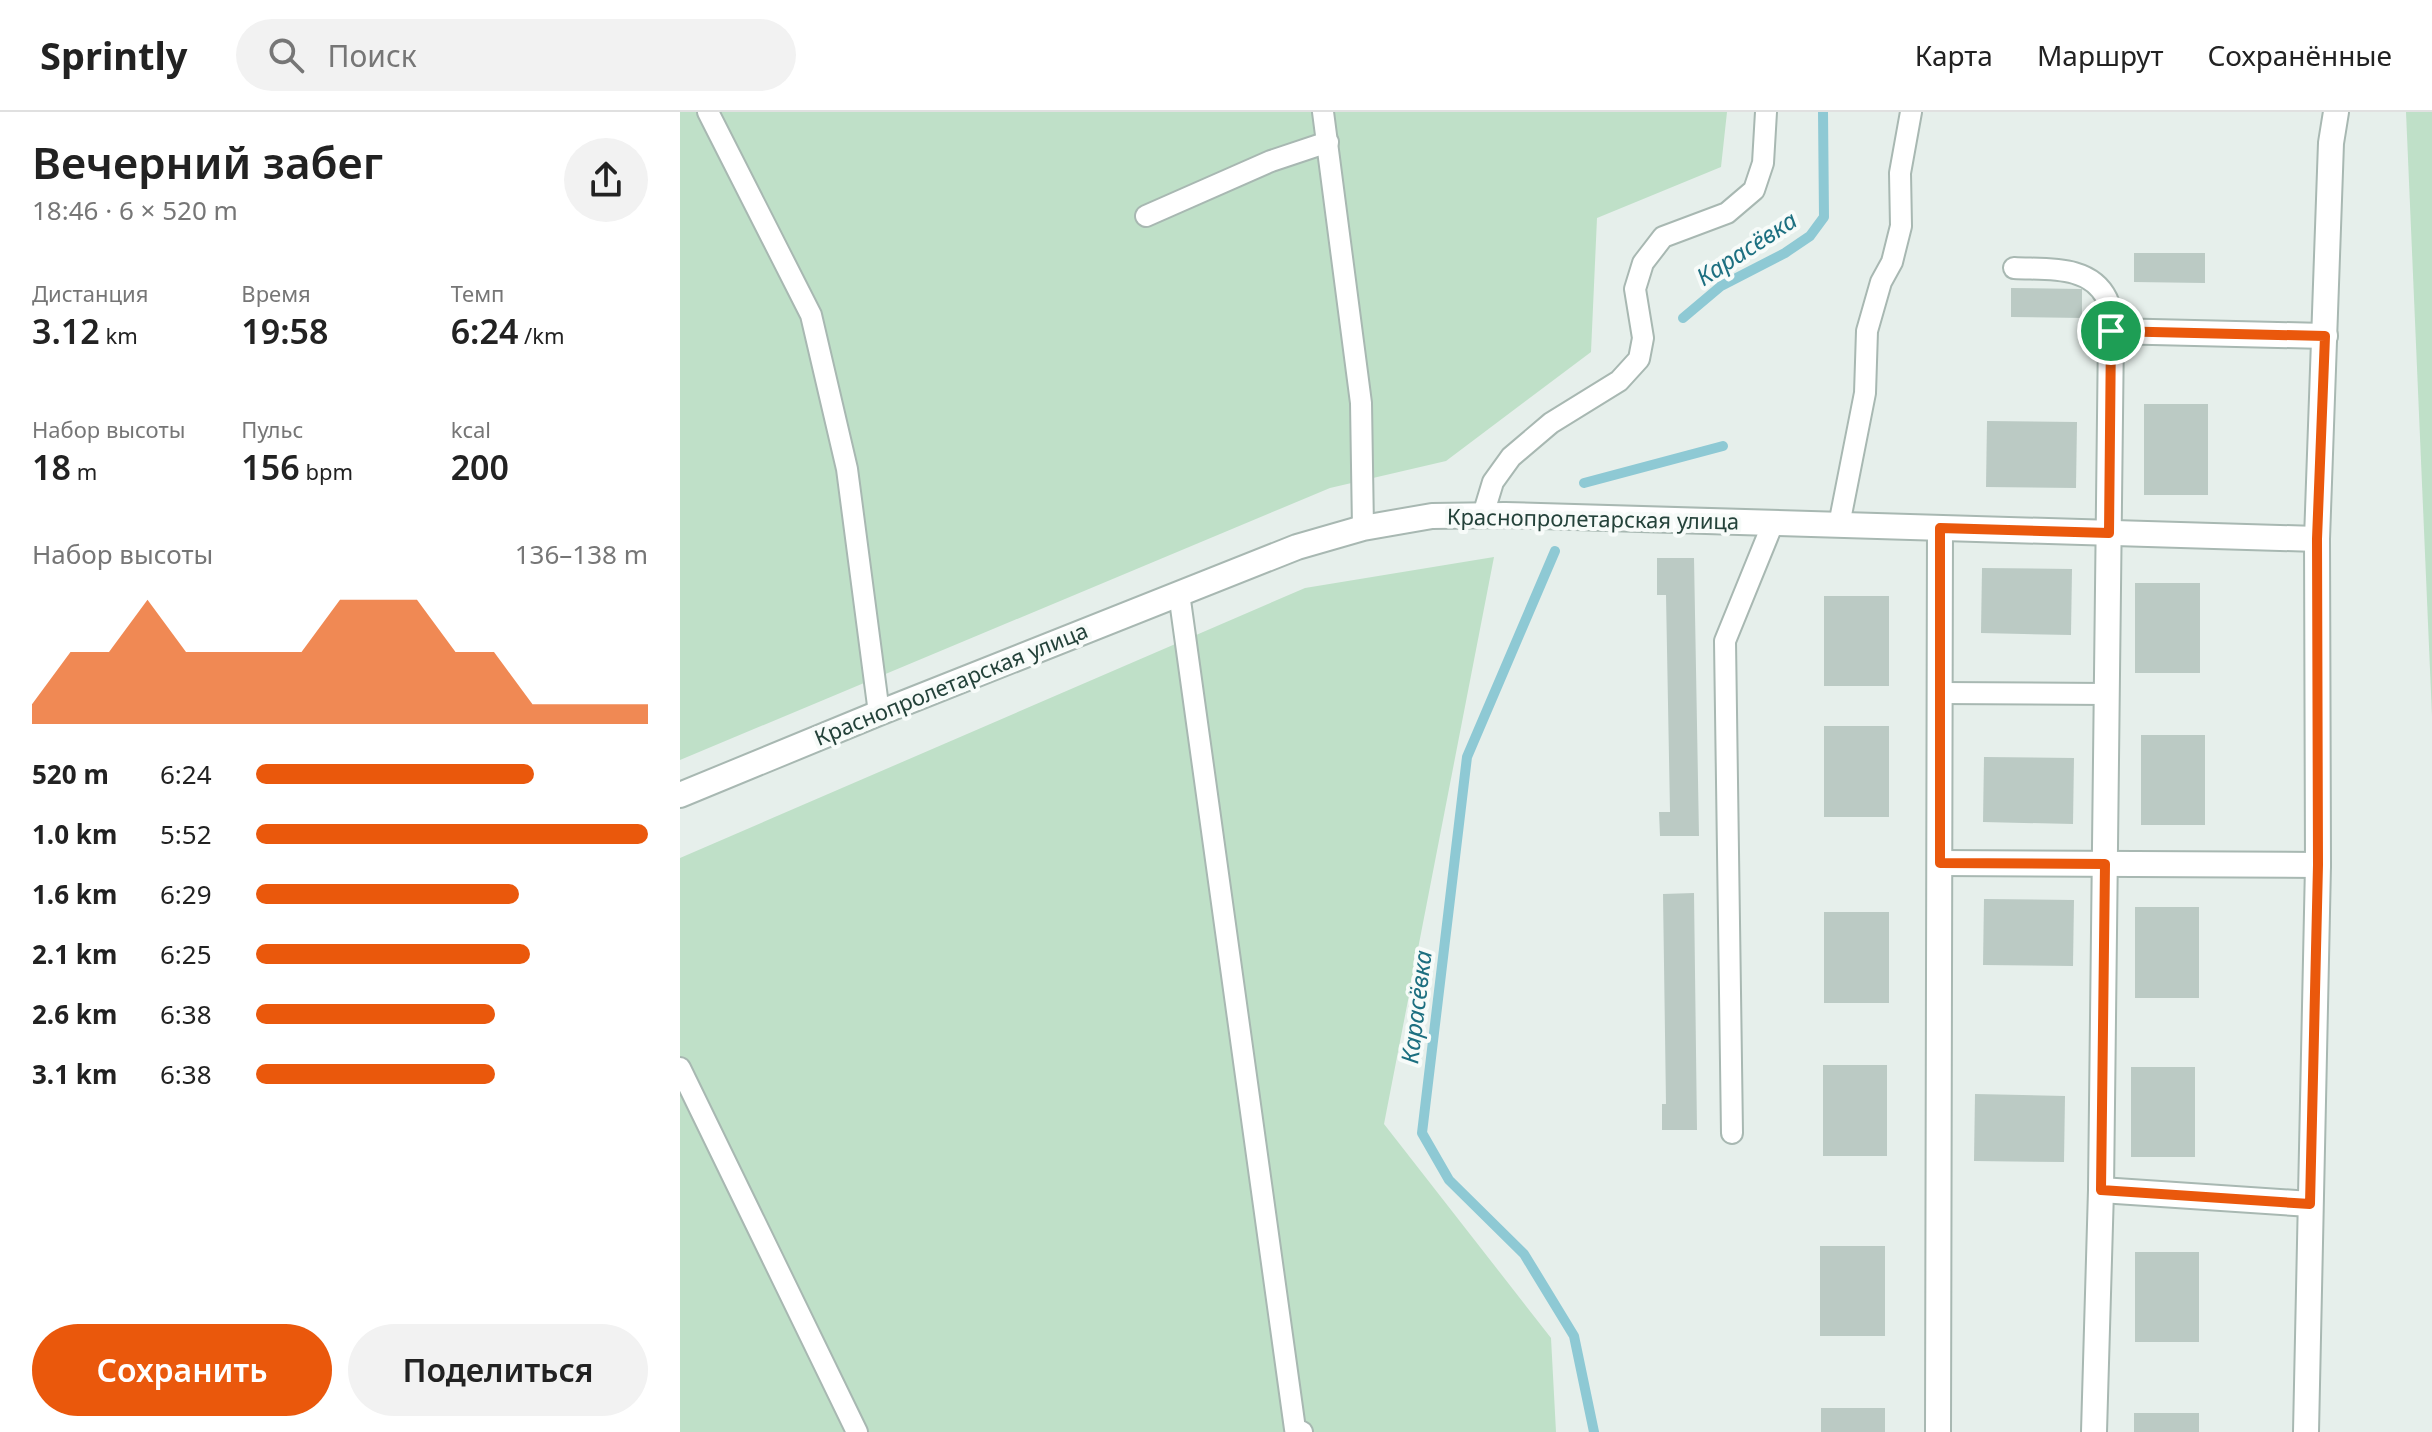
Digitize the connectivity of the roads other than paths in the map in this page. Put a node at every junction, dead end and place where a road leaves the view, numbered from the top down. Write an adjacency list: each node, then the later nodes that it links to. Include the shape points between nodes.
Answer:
1 (708, 112): 21 (lane, via 811,315 847,469)
2 (1323, 112): 6 (lane)
3 (1766, 112): 11 (lane, via 1763,163 1754,190 1727,213 1663,237 1643,263 1635,289 1643,338 1639,359 1619,381 1551,423 1511,457 1493,482)
4 (1911, 112): 13 (lane, via 1900,173 1901,226 1867,331 1865,393)
5 (2336, 112): 10 (street)
6 (1328, 142): 7 (lane); 14 (lane, via 1361,403)
7 (1146, 216)
8 (2014, 268): 9 (lane, via 2073,271 2088,278 2108,299)
9 (2111, 331): 10 (street); 16 (street)
10 (2325, 336): 17 (street)
11 (1483, 515): 12 (street, Краснопролетарская улица); 14 (street, Краснопролетарская улица, via 1432,516)
12 (1773, 523): 13 (street, Краснопролетарская улица); 27 (lane, via 1725,641)
13 (1839, 525): 15 (street, Краснопролетарская улица)
14 (1363, 528): 18 (street, Краснопролетарская улица, via 1297,547)
15 (1940, 528): 16 (street, Краснопролетарская улица); 19 (street)
16 (2109, 533): 17 (street, Краснопролетарская улица); 20 (street)
17 (2317, 539): 25 (street)
18 (1179, 593): 21 (street, Краснопролетарская улица); 31 (lane, via 1295,1429)
19 (1940, 693): 20 (lane); 23 (street)
20 (2107, 694): 24 (street)
21 (879, 713): 22 (street, Краснопролетарская улица)
22 (680, 795)
23 (1940, 863): 24 (street); 32 (street)
24 (2105, 864): 25 (street); 28 (street)
25 (2318, 865): 29 (street)
26 (680, 1068): 30 (lane)
27 (1732, 1133)
28 (2101, 1190): 29 (street); 33 (street)
29 (2310, 1204): 34 (street)
30 (857, 1432)
31 (1302, 1432)
32 (1938, 1432)
33 (2094, 1432)
34 (2306, 1432)

